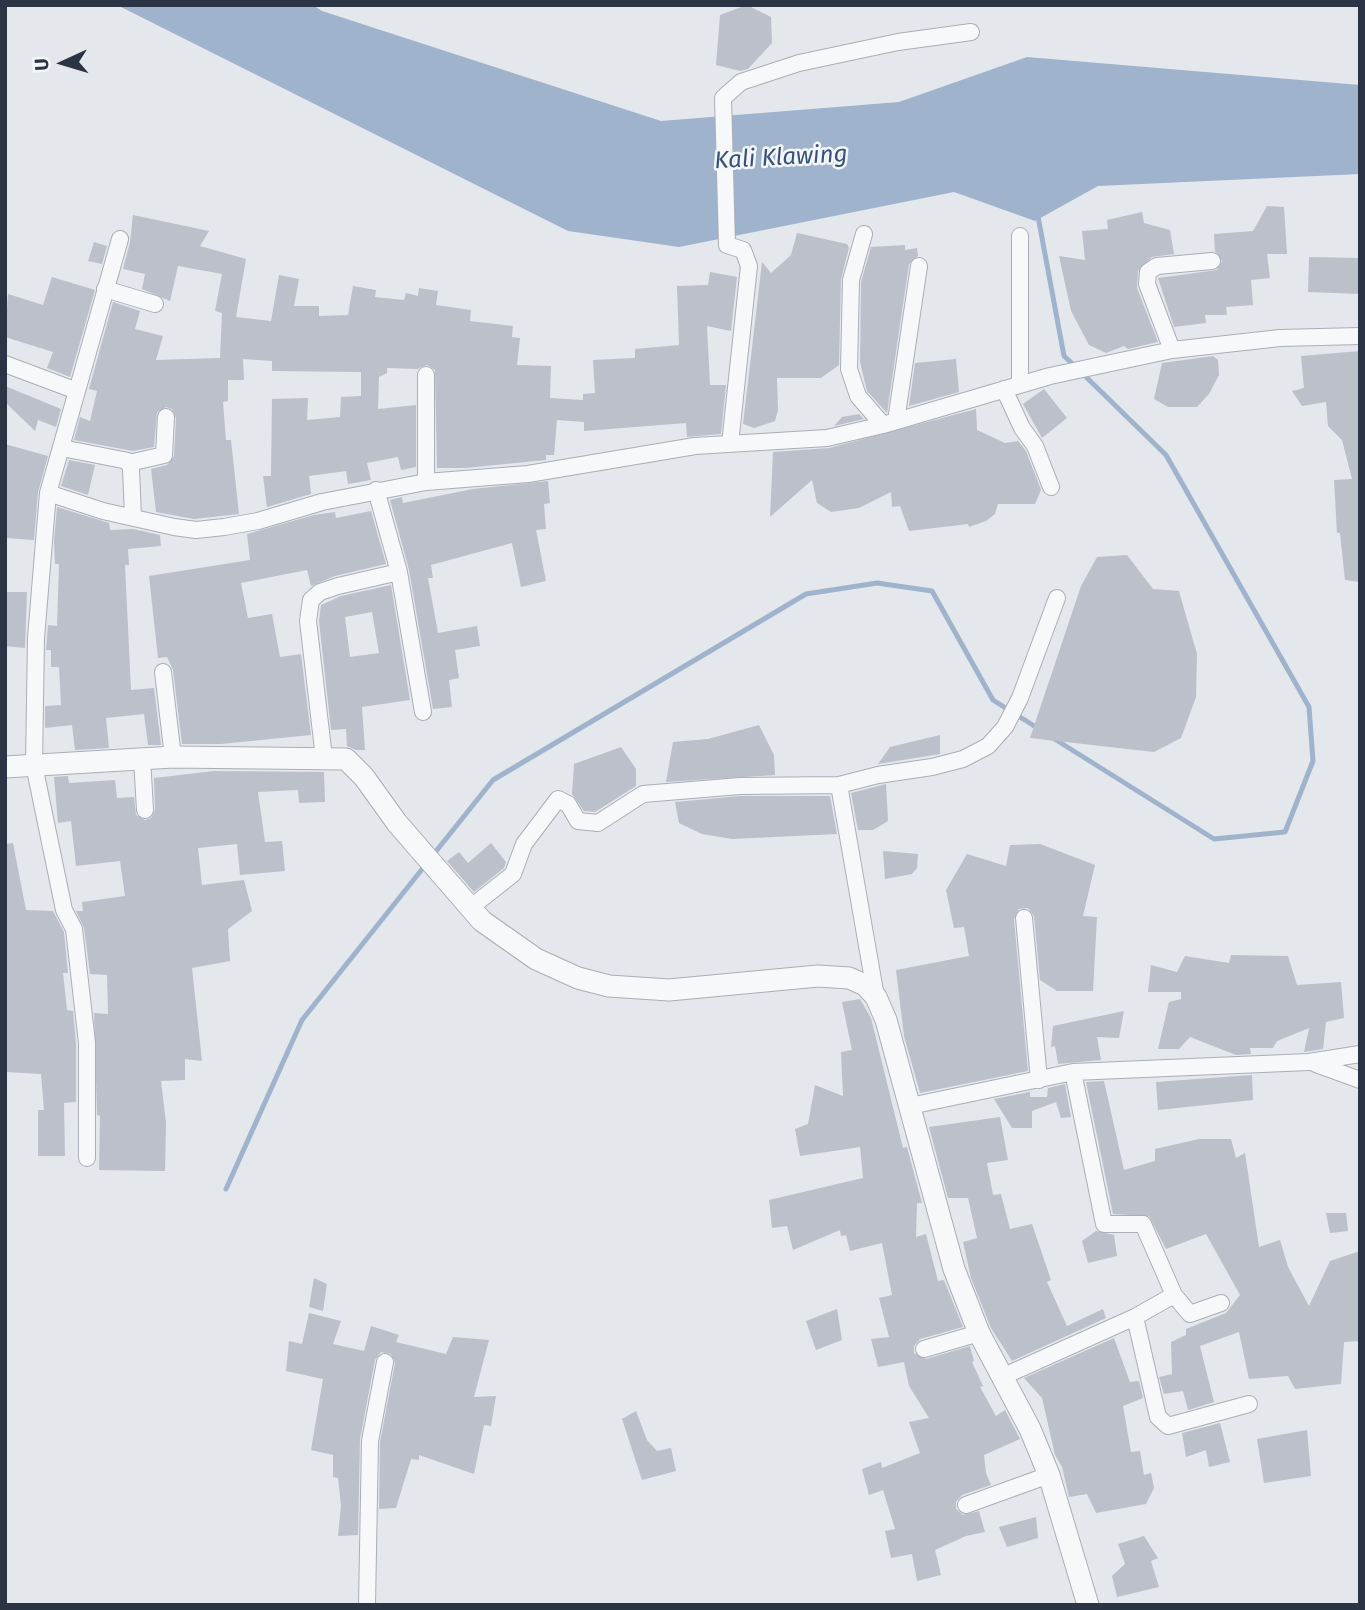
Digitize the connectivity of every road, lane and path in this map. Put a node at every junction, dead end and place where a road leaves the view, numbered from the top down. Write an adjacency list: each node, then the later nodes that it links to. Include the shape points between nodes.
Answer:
1 (971, 32): 17 (street, via 799,63 741,82 728,92 722,104 727,244 743,250 749,266)
2 (864, 234): 16 (street, via 852,280 849,369 858,396)
3 (1020, 236): 13 (street)
4 (120, 239): 7 (street)
5 (1212, 261): 10 (street, via 1157,266 1148,272 1147,284)
6 (919, 266): 16 (street)
7 (105, 289): 8 (street); 14 (street)
8 (155, 304)
9 (1360, 336): 10 (street, via 1280,338)
10 (1172, 350): 13 (street)
11 (5, 364): 14 (street)
12 (426, 375): 20 (street)
13 (1012, 387): 16 (street); 21 (street, via 1022,429 1035,446)
14 (77, 391): 18 (street)
15 (166, 417): 19 (street, via 164,455)
16 (889, 423): 17 (street, via 827,438)
17 (730, 444): 20 (street, via 634,454 528,474)
18 (62, 448): 19 (street); 23 (street)
19 (130, 463): 24 (street)
20 (426, 482): 22 (street)
21 (1051, 487)
22 (376, 490): 24 (street, via 225,527 196,530); 25 (street)
23 (48, 494): 24 (street); 32 (street, via 36,638)
24 (133, 517)
25 (399, 572): 28 (street); 31 (street, via 338,586 311,600 308,621)
26 (1057, 598): 34 (street, via 1020,698 996,739 963,759)
27 (163, 672): 29 (street)
28 (423, 712)
29 (173, 757): 30 (street); 31 (street)
30 (142, 758): 32 (street); 35 (street)
31 (324, 758): 36 (street, via 352,763)
32 (34, 765): 33 (street); 45 (street, via 64,910 74,929 87,1043)
33 (5, 767)
34 (839, 785): 36 (street, via 654,792 643,794 598,823 578,821 568,804 558,799 524,844 513,874); 38 (street)
35 (145, 810)
36 (470, 908): 38 (street, via 496,934 536,959 610,986 701,989 826,976 857,981)
37 (1024, 918): 42 (street)
38 (876, 997): 44 (street)
39 (1360, 1054): 40 (street)
40 (1309, 1062): 41 (street); 43 (street)
41 (1073, 1072): 42 (street); 46 (street, via 1104,1224 1143,1224)
42 (1039, 1080): 44 (street)
43 (1360, 1080)
44 (910, 1106): 49 (street, via 943,1237)
45 (87, 1158)
46 (1174, 1295): 47 (street, via 1190,1314); 48 (street)
47 (1221, 1303)
48 (1135, 1317): 52 (street); 53 (street, via 1163,1424 1172,1426)
49 (979, 1333): 50 (street); 52 (street)
50 (924, 1349)
51 (385, 1362): 56 (street, via 370,1441)
52 (1003, 1376): 54 (street)
53 (1249, 1404)
54 (1049, 1475): 55 (street); 57 (street)
55 (966, 1505)
56 (367, 1605)
57 (1088, 1605)

